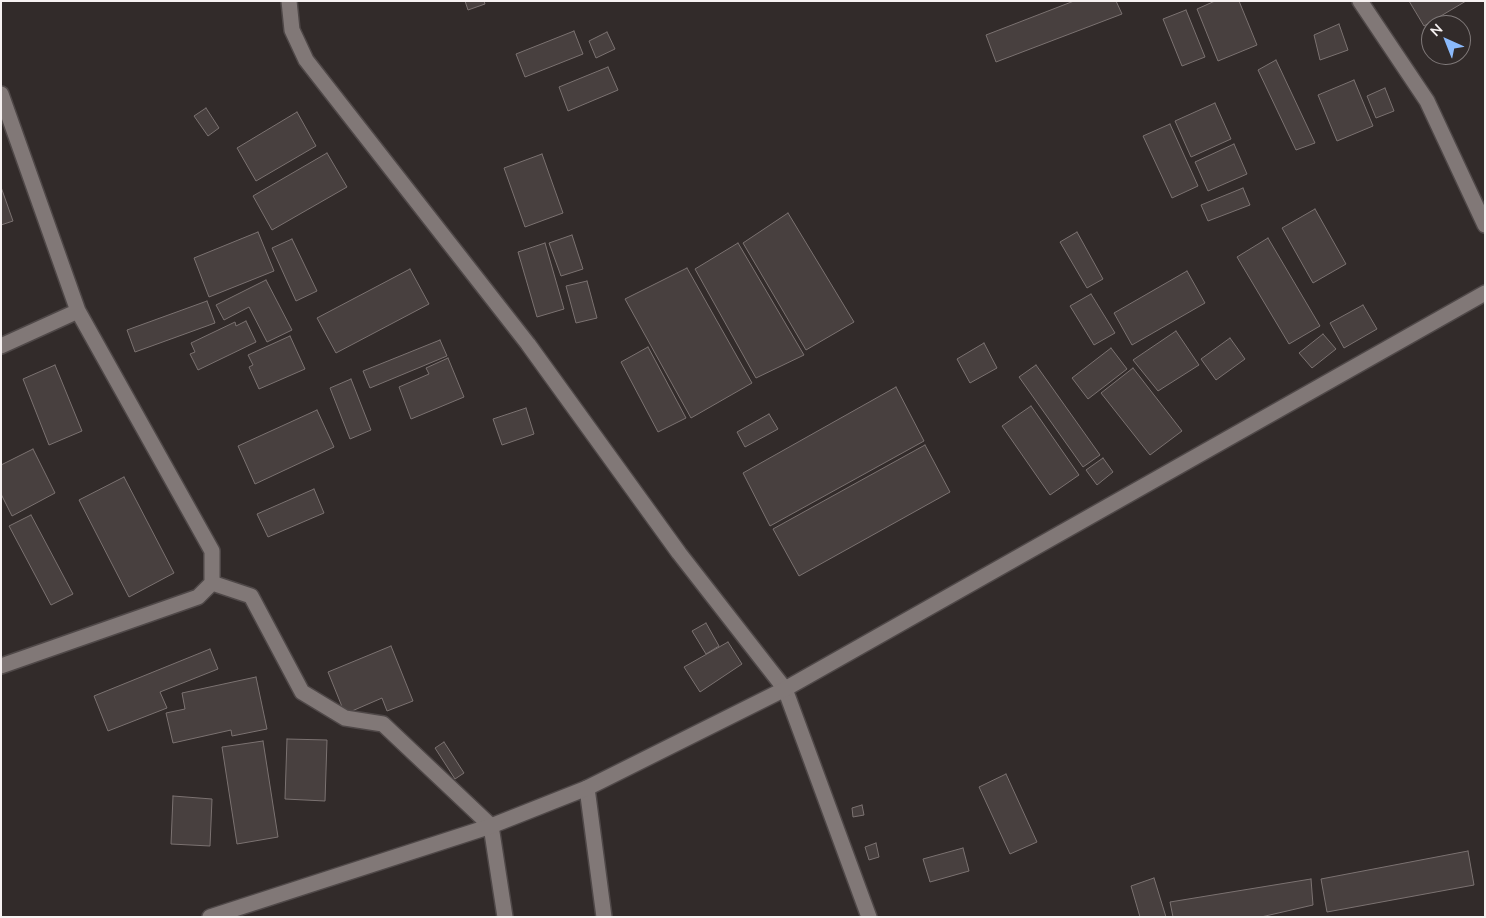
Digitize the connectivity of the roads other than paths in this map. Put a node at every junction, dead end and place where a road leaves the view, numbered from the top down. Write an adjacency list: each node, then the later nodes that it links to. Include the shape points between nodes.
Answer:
1 (289, 1): 10 (street, via 292,30 306,60 528,344 679,553)
2 (1360, 1): 4 (street, via 1427,101)
3 (1, 94): 6 (street)
4 (1485, 225)
5 (1485, 294): 10 (street)
6 (78, 311): 7 (street); 8 (street, via 212,551)
7 (1, 346)
8 (212, 583): 9 (street, via 198,597); 12 (street, via 251,596 302,692 345,718 383,724)
9 (1, 666)
10 (784, 689): 11 (street); 17 (street)
11 (588, 788): 12 (street); 16 (street)
12 (491, 826): 13 (street); 15 (street)
13 (235, 913): 14 (street)
14 (210, 917)
15 (505, 917)
16 (604, 917)
17 (869, 917)

